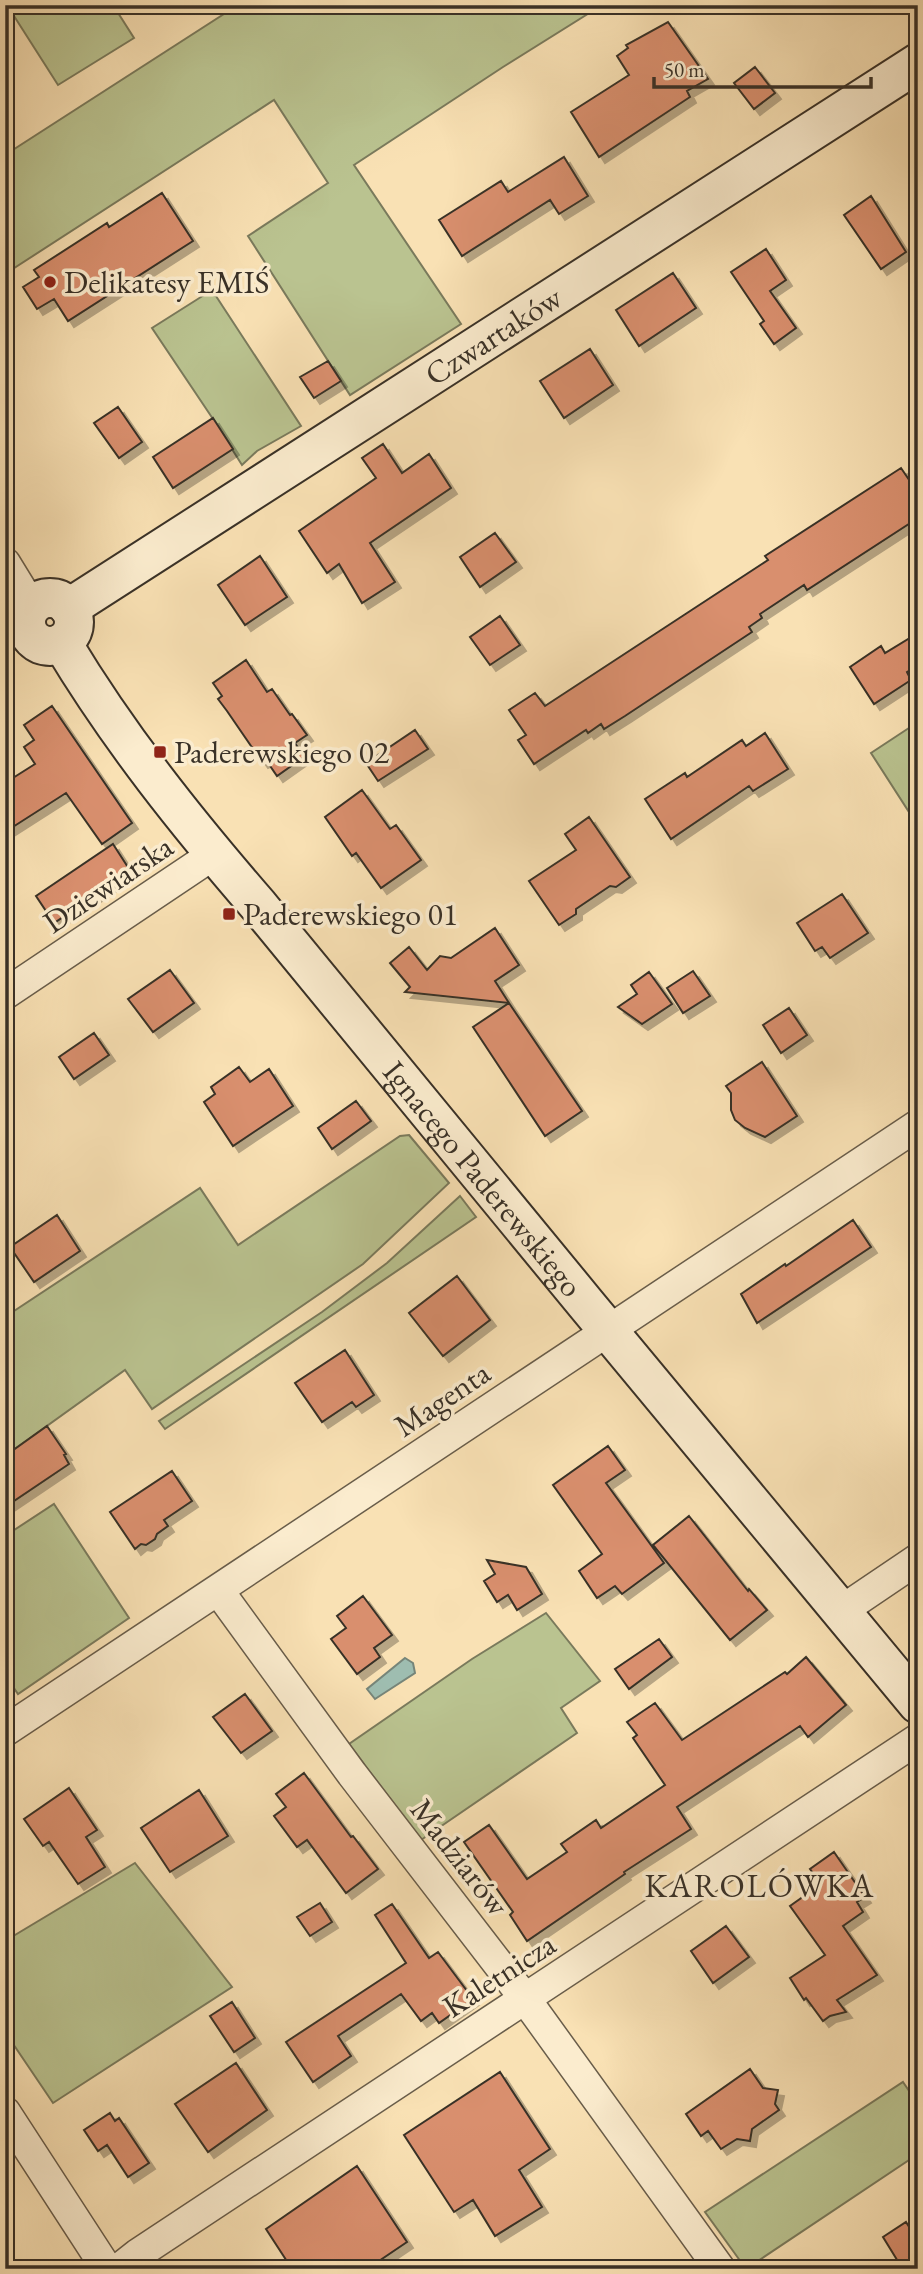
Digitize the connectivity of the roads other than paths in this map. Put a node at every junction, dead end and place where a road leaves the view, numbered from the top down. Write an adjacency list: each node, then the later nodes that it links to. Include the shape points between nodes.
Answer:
1 (918, 63): 3 (street, Czwartaków)
2 (5, 563): 3 (street, Ignacego Paderewskiego)
3 (40, 628): 4 (street, Ignacego Paderewskiego)
4 (214, 854): 5 (street, Dziewiarska); 7 (street, Ignacego Paderewskiego)
5 (5, 994)
6 (918, 1125): 7 (street, Magenta)
7 (608, 1329): 9 (street, Magenta); 10 (street, Ignacego Paderewskiego)
8 (918, 1559): 10 (street)
9 (218, 1590): 12 (street, Magenta); 14 (street, Madziarów, via 345,1765)
10 (841, 1611): 11 (street, Ignacego Paderewskiego)
11 (918, 1704)
12 (5, 1731)
13 (918, 1739): 14 (street, Kaletnicza)
14 (526, 2000): 17 (street, Kaletnicza); 18 (street, Madziarów)
15 (5, 2112): 16 (street)
16 (107, 2269)
17 (119, 2269)
18 (720, 2269)

